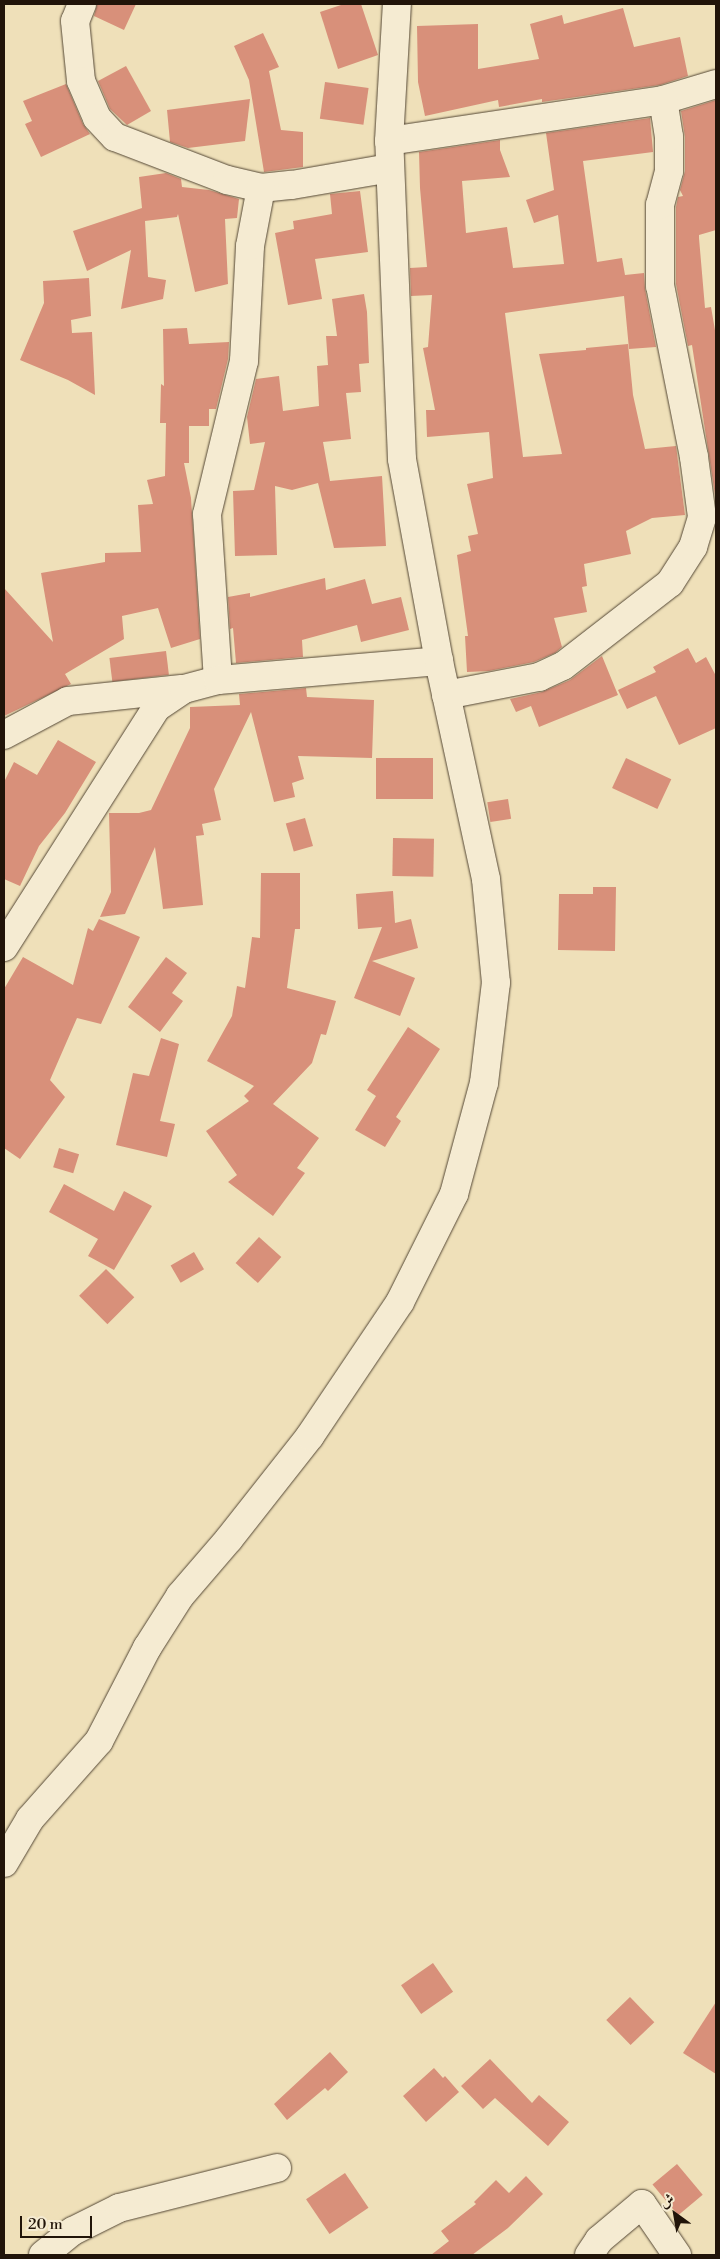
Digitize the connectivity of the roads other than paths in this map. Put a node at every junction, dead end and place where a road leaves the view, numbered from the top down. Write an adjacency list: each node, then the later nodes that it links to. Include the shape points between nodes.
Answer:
1 (82, 4): 7 (street, via 75,21 81,81 97,118 116,137 228,180)
2 (401, 5): 5 (street)
3 (716, 84): 4 (street)
4 (663, 100): 5 (street); 11 (street, via 669,137 669,170 660,205 660,286 700,500 702,517 693,548 670,583 563,666 538,677)
5 (389, 141): 6 (street)
6 (390, 168): 7 (street); 8 (street, via 402,459)
7 (261, 188): 9 (street, via 250,246 244,361 206,514)
8 (439, 661): 9 (street); 11 (street)
9 (218, 680): 10 (street)
10 (184, 689): 12 (street, via 68,702); 13 (street, via 156,708)
11 (446, 695): 14 (street, via 486,878 496,983 484,1083 454,1194 400,1302 310,1436 180,1596 147,1648 99,1741 30,1819)
12 (4, 735)
13 (4, 948)
14 (4, 1862)
15 (277, 2168): 16 (street, via 119,2208 73,2231)
16 (43, 2255)
17 (589, 2255): 18 (street, via 599,2240 642,2204)
18 (677, 2255)

